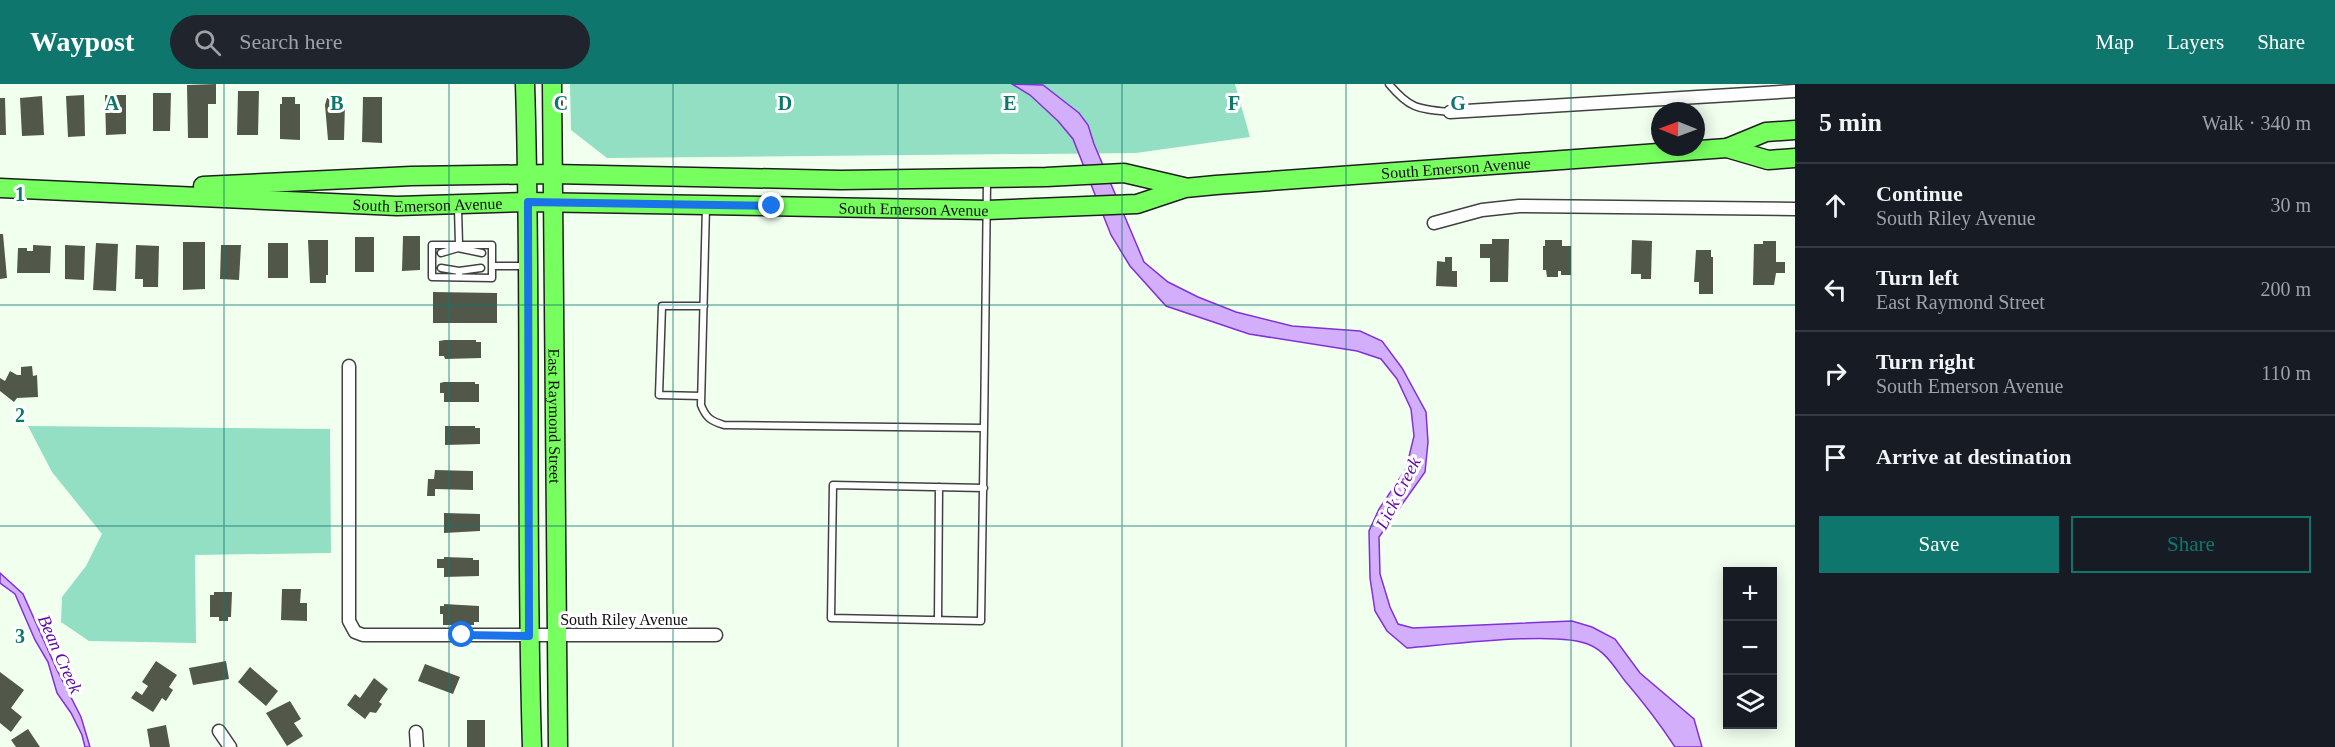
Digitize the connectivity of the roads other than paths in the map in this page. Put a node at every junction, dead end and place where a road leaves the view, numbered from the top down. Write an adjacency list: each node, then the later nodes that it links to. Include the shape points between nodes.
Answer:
1 (525, 84): 10 (main road, East Raymond Street)
2 (552, 84): 9 (main road, East Raymond Street)
3 (1389, 84): 5 (lane, via 1404,102 1422,109)
4 (1795, 91): 5 (street)
5 (1450, 112)
6 (1795, 130): 7 (main road, South Emerson Avenue, via 1766,132)
7 (1727, 147): 8 (main road, South Emerson Avenue, via 1768,160); 13 (main road, South Emerson Avenue)
8 (1795, 158)
9 (553, 174): 10 (main road, South Emerson Avenue); 11 (main road, South Emerson Avenue, via 841,180); 16 (main road, East Raymond Street)
10 (527, 175): 14 (main road, South Emerson Avenue, via 411,176); 15 (main road, East Raymond Street)
11 (987, 177): 13 (main road, South Emerson Avenue, via 1124,173); 20 (lane)
12 (0, 188): 14 (main road, South Emerson Avenue)
13 (1185, 188): 20 (main road, South Emerson Avenue, via 1137,204)
14 (99, 192): 17 (main road, South Emerson Avenue, via 397,206)
15 (528, 202): 16 (main road, South Emerson Avenue); 17 (main road, South Emerson Avenue); 27 (main road, East Raymond Street)
16 (553, 202): 18 (main road, South Emerson Avenue); 39 (main road, East Raymond Street)
17 (458, 204): 22 (lane)
18 (706, 205): 20 (main road, South Emerson Avenue); 32 (lane)
19 (1795, 209): 21 (street, via 1519,206)
20 (987, 210): 35 (lane)
21 (1434, 223)
22 (457, 249): 23 (lane); 24 (lane); 25 (lane); 26 (lane, via 492,245); 31 (lane, via 432,245 432,277)
23 (468, 252)
24 (441, 253)
25 (482, 253)
26 (492, 266): 27 (lane); 31 (lane, via 492,278)
27 (528, 266): 41 (main road, East Raymond Street)
28 (441, 268): 31 (lane)
29 (467, 268): 31 (lane)
30 (481, 268): 31 (lane)
31 (457, 272)
32 (704, 306): 34 (lane); 34 (lane, via 662,306 659,395)
33 (350, 366): 41 (street, South Riley Avenue, via 349,621 353,629 363,635)
34 (701, 396): 35 (lane, via 704,414 724,425)
35 (983, 428): 37 (lane)
36 (939, 487): 37 (lane); 38 (lane); 38 (lane, via 833,485 831,597 831,618)
37 (984, 488): 38 (lane, via 981,621)
38 (938, 620)
39 (556, 635): 40 (street, South Riley Avenue); 41 (street, South Riley Avenue); 47 (main road, East Raymond Street)
40 (716, 635)
41 (529, 636): 46 (main road, East Raymond Street)
42 (219, 731): 44 (street)
43 (416, 732): 45 (street)
44 (230, 747)
45 (417, 747)
46 (532, 747)
47 (558, 747)

